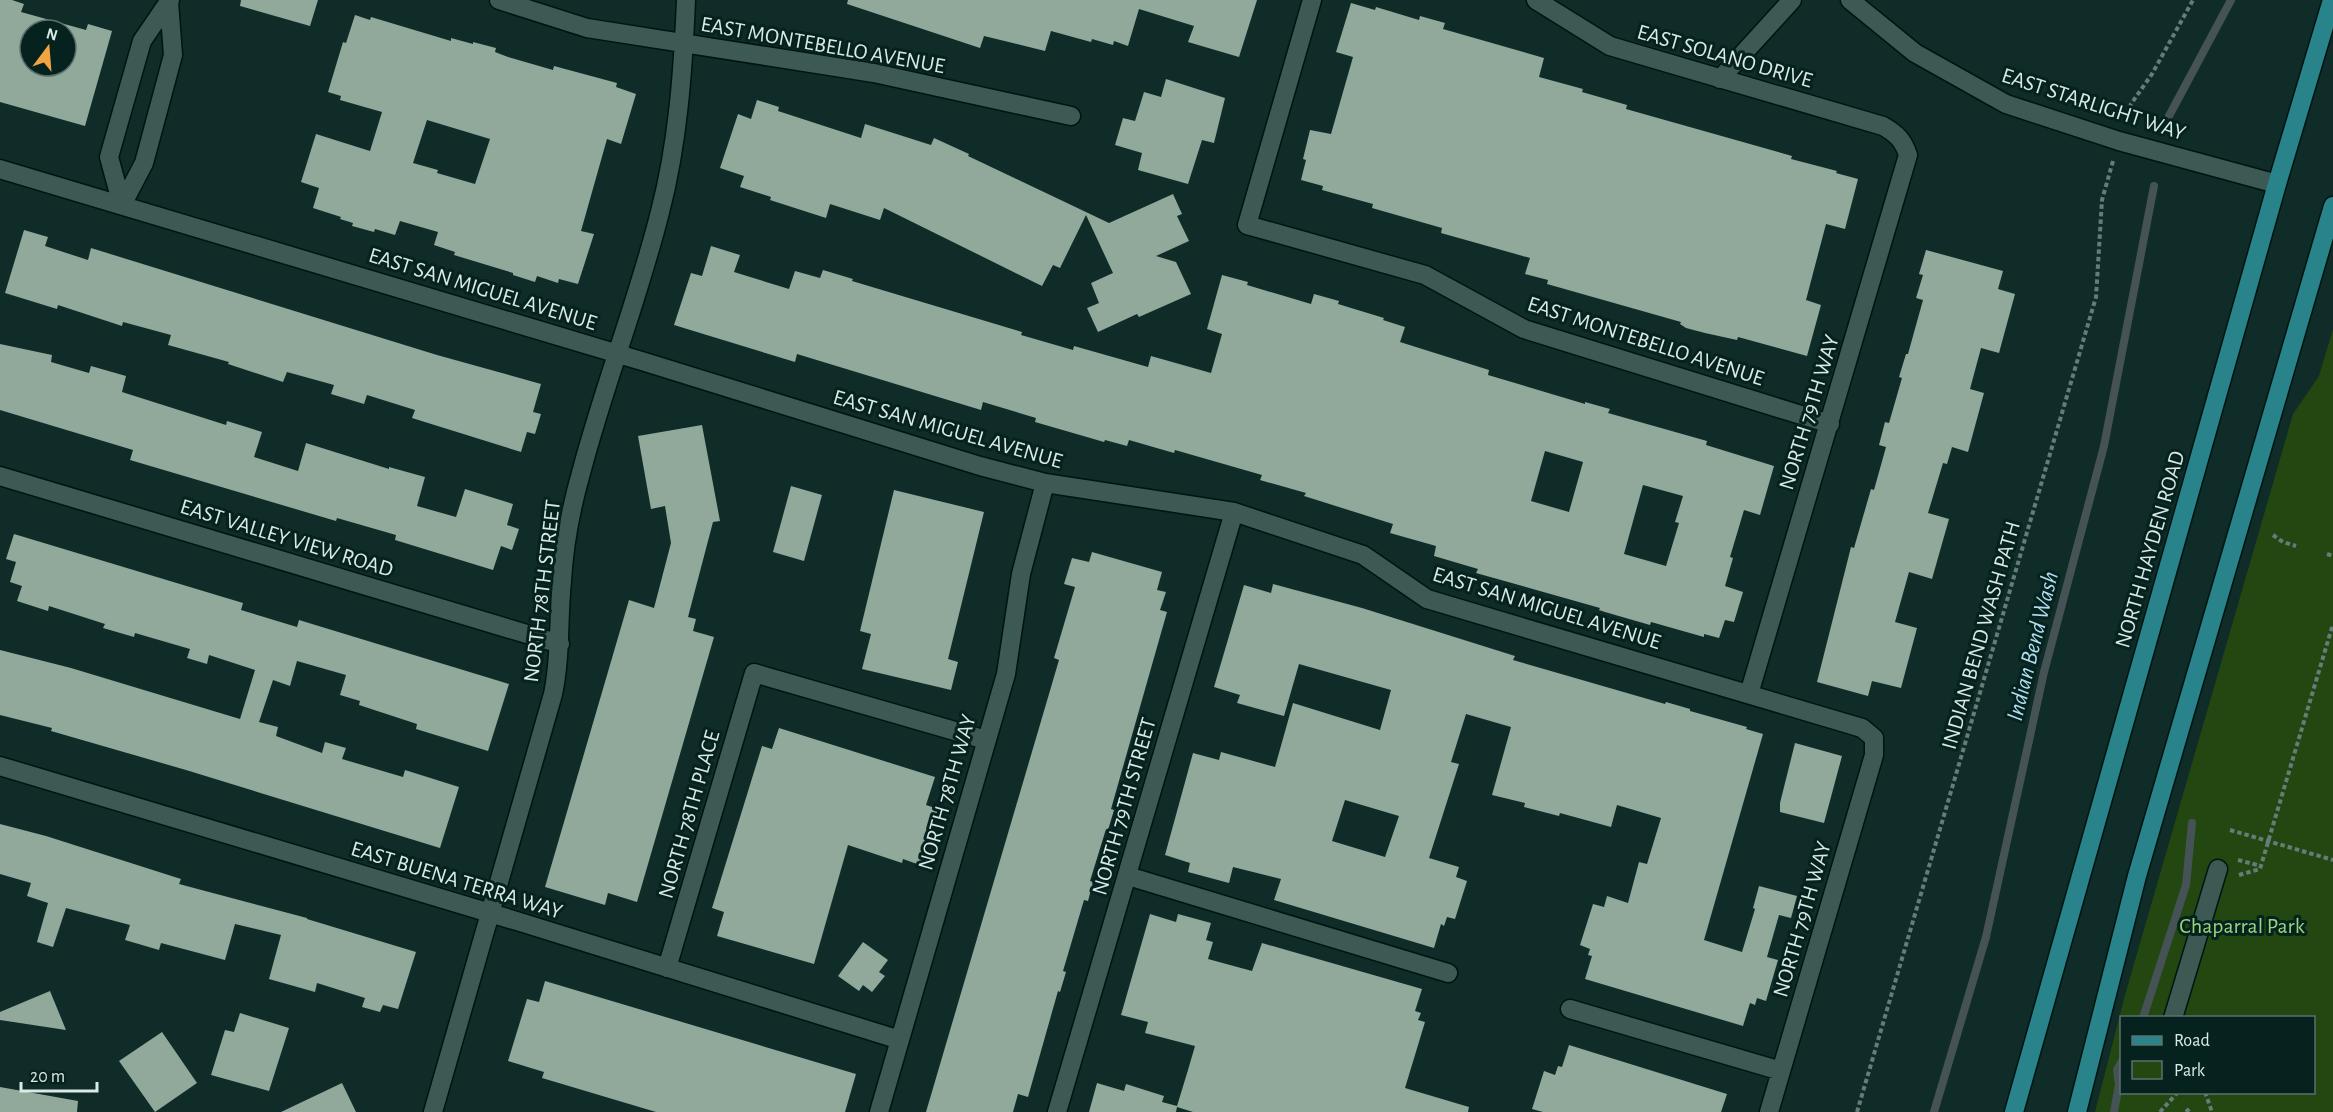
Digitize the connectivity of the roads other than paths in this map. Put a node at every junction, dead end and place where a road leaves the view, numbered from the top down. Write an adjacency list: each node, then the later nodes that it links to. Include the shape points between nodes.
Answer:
1 (499, 0): 9 (street, EAST MONTEBELLO AVENUE, via 587,28)
2 (687, 0): 9 (street, NORTH 78TH STREET)
3 (1312, 0): 18 (street, EAST MONTEBELLO AVENUE, via 1247,225 1425,275 1524,330)
4 (1536, 0): 10 (street, EAST SOLANO DRIVE, via 1610,46)
5 (1792, 0): 10 (street)
6 (1850, 0): 14 (street, EAST STARLIGHT WAY, via 1915,53 2006,104 2119,141)
7 (2331, 0): 14 (main road, NORTH HAYDEN ROAD)
8 (168, 1): 15 (street, via 173,55 144,163); 15 (street, via 142,41 109,157)
9 (684, 44): 11 (street, EAST MONTEBELLO AVENUE, via 874,73); 17 (street, NORTH 78TH STREET, via 682,89 661,210)
10 (1720, 79): 12 (street, EAST SOLANO DRIVE, via 1883,126)
11 (1071, 116)
12 (1904, 143): 18 (street, NORTH 79TH WAY, via 1906,167)
13 (0, 169): 15 (street, EAST SAN MIGUEL AVENUE)
14 (2277, 184): 40 (main road, NORTH HAYDEN ROAD)
15 (122, 205): 17 (street, EAST SAN MIGUEL AVENUE)
16 (2333, 206): 41 (main road, via 2137,876)
17 (618, 354): 20 (street, EAST SAN MIGUEL AVENUE); 22 (street, NORTH 78TH STREET, via 580,474 571,518 562,581)
18 (1830, 424): 23 (street, NORTH 79TH WAY)
19 (0, 476): 22 (street, EAST VALLEY VIEW ROAD)
20 (1045, 483): 21 (street, EAST SAN MIGUEL AVENUE); 25 (street, NORTH 78TH WAY, via 1021,574 1006,674)
21 (1234, 512): 23 (street, EAST SAN MIGUEL AVENUE, via 1363,555 1427,599); 28 (street, NORTH 79TH STREET)
22 (560, 644): 29 (street, NORTH 78TH STREET, via 554,694)
23 (1749, 694): 24 (street, EAST SAN MIGUEL AVENUE, via 1862,728)
24 (1874, 738): 35 (street, NORTH 79TH WAY, via 1874,755)
25 (986, 740): 30 (street, NORTH 78TH PLACE, via 754,673); 34 (street, NORTH 78TH WAY)
26 (0, 766): 29 (street, EAST BUENA TERRA WAY)
27 (2225, 864): 33 (street)
28 (1128, 876): 31 (street); 38 (street, NORTH 79TH STREET)
29 (491, 914): 30 (street, EAST BUENA TERRA WAY); 36 (street, NORTH 78TH STREET)
30 (667, 968): 34 (street, EAST BUENA TERRA WAY)
31 (1448, 973)
32 (1570, 1009): 35 (street)
33 (2173, 1016)
34 (900, 1040): 37 (street, NORTH 78TH WAY)
35 (1781, 1071): 39 (street, NORTH 79TH WAY)
36 (433, 1112)
37 (879, 1112)
38 (1057, 1112)
39 (1768, 1112)
40 (2014, 1112)
41 (2077, 1112)

